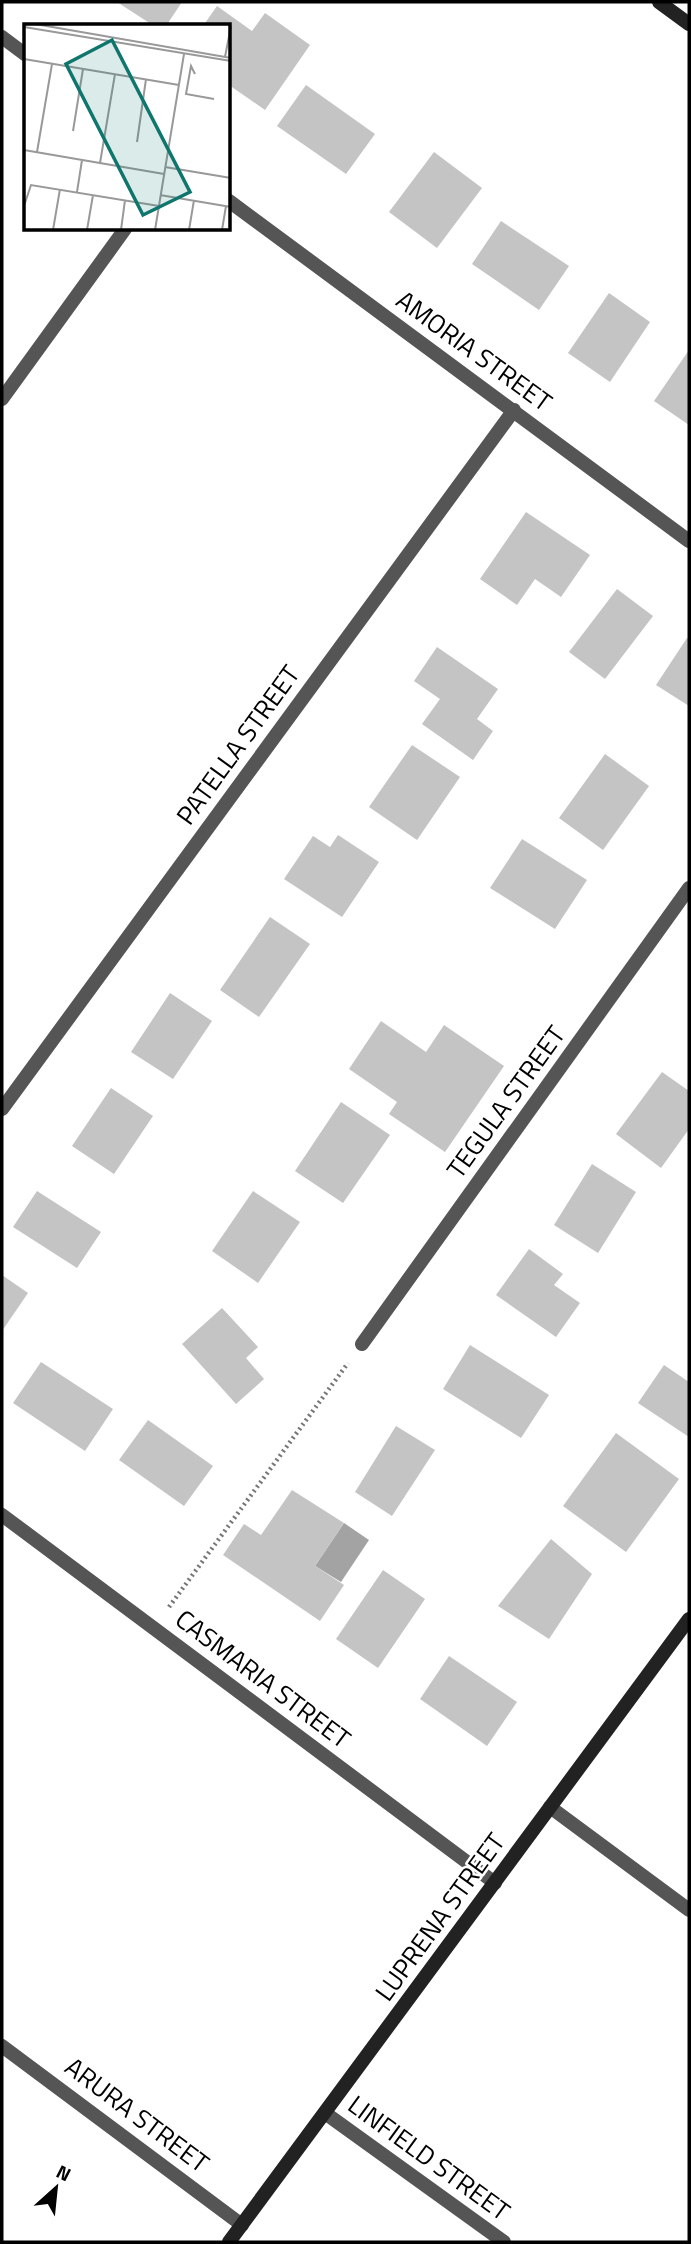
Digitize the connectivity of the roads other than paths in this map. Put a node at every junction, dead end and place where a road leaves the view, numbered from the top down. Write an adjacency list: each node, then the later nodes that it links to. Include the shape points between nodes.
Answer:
1 (659, 2): 2 (street)
2 (689, 24)
3 (2, 37): 4 (street)
4 (24, 54)
5 (231, 202): 8 (street, AMORIA STREET)
6 (124, 231): 7 (street)
7 (2, 399)
8 (514, 411): 9 (street, AMORIA STREET); 11 (street, PATELLA STREET)
9 (689, 541)
10 (689, 888): 12 (street, TEGULA STREET)
11 (2, 1109)
12 (362, 1344)
13 (2, 1515): 16 (street, CASMARIA STREET)
14 (689, 1619): 15 (street, LUPRENA STREET)
15 (550, 1807): 16 (street, LUPRENA STREET); 17 (street)
16 (495, 1883): 19 (street, LUPRENA STREET)
17 (689, 1910)
18 (2, 2046): 20 (street, ARURA STREET)
19 (326, 2113): 20 (street, LUPRENA STREET); 22 (street, LINFIELD STREET)
20 (242, 2225): 21 (street, LUPRENA STREET)
21 (229, 2242)
22 (504, 2242)

